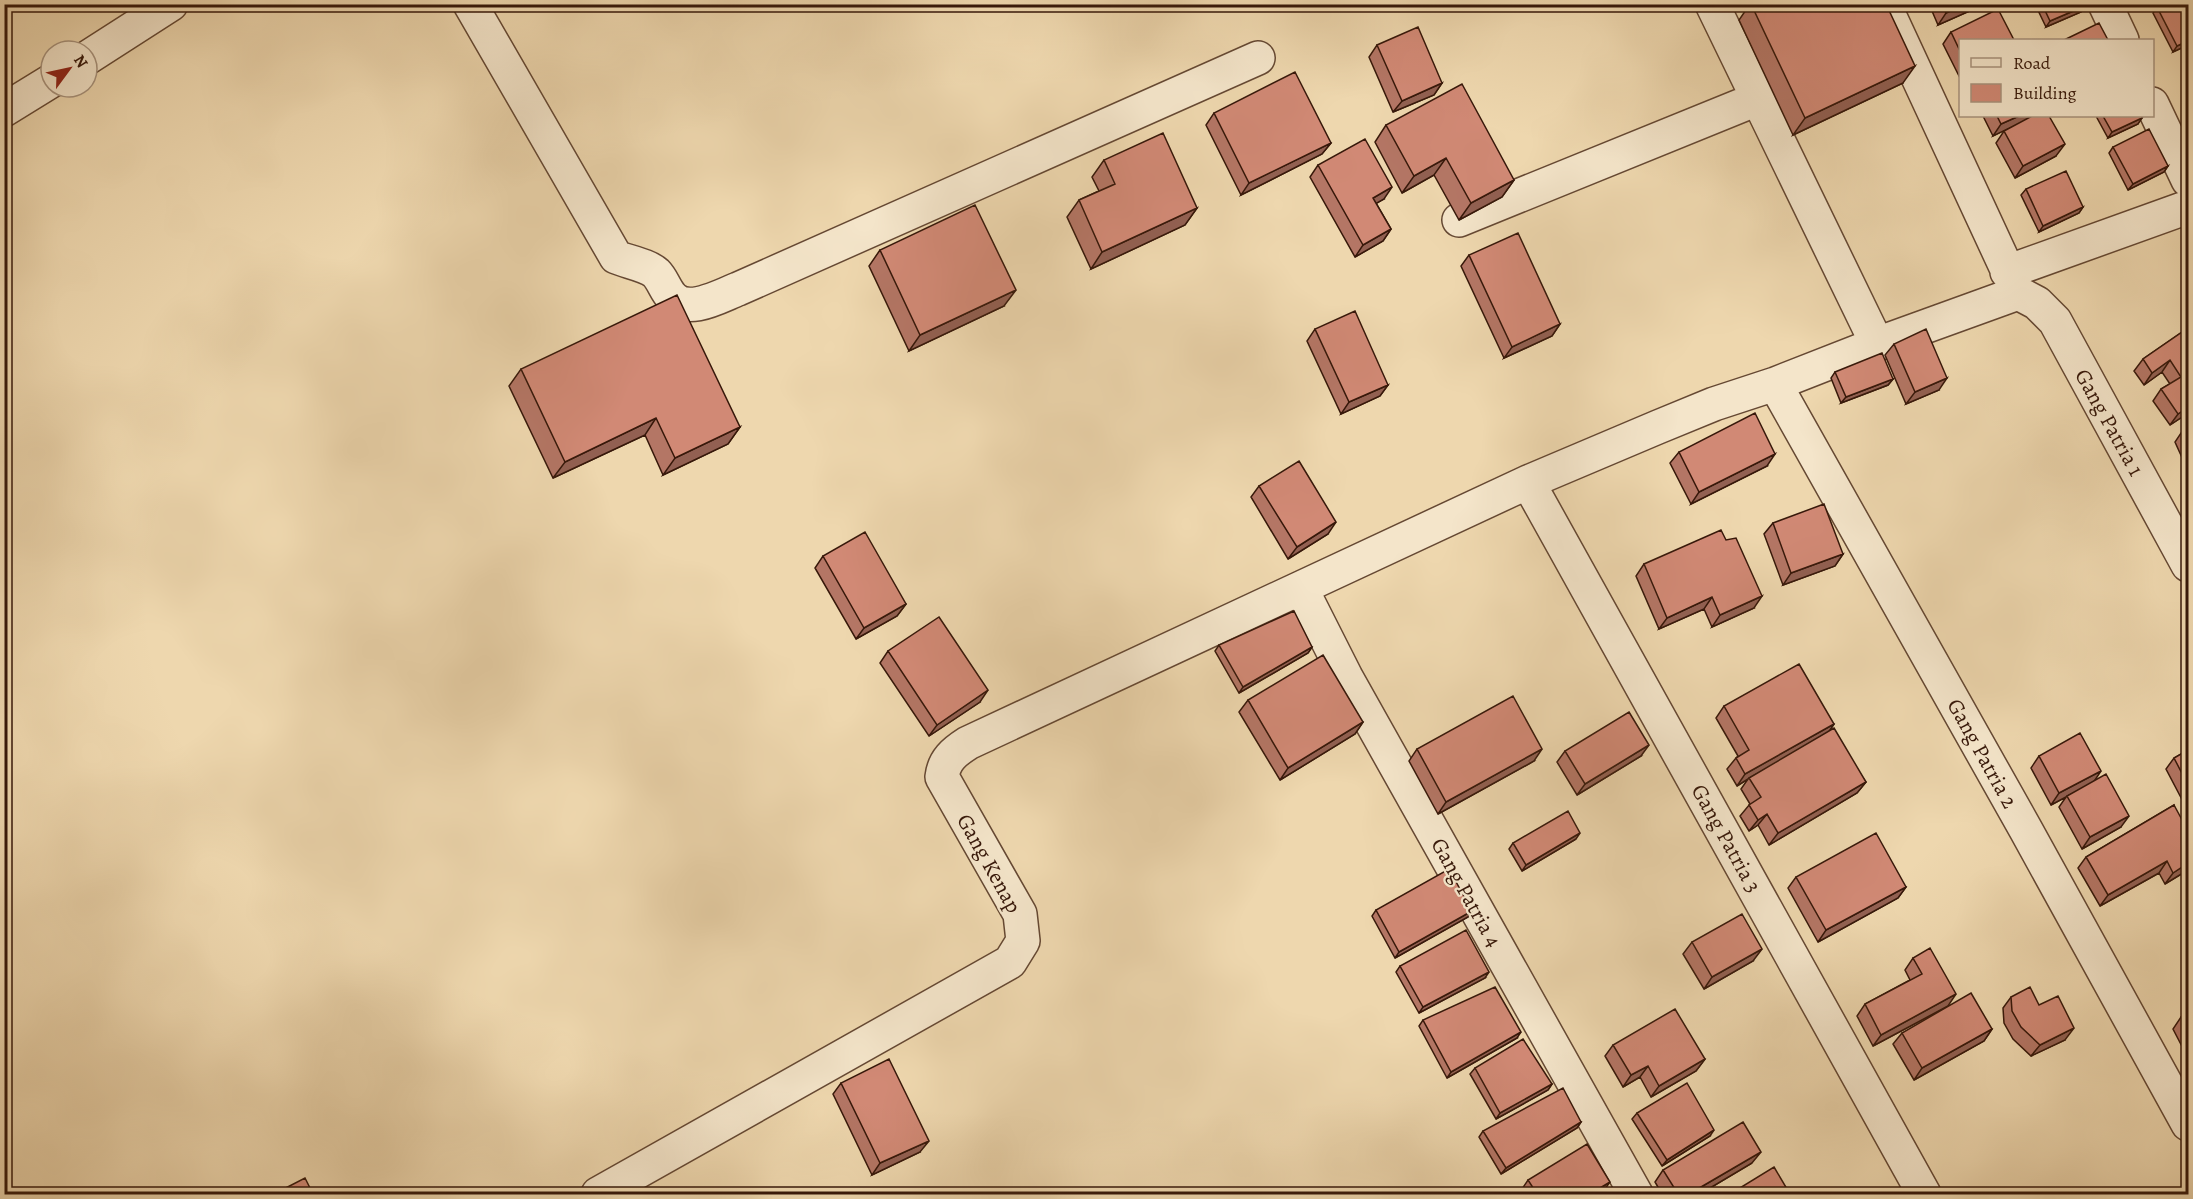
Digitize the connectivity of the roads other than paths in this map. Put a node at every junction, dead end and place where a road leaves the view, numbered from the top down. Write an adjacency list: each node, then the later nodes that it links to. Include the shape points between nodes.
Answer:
1 (171, 4): 7 (street)
2 (470, 4): 8 (street, via 616,257 648,268 673,298 684,304 699,304 738,289)
3 (1712, 4): 10 (street)
4 (1884, 4): 16 (street)
5 (2106, 4): 6 (street)
6 (2122, 39)
7 (99, 50)
8 (1258, 58)
9 (39, 88): 12 (street)
10 (1757, 99): 15 (street); 17 (street)
11 (2154, 108): 13 (street)
12 (4, 110)
13 (2188, 180)
14 (2188, 207): 16 (street)
15 (1459, 220)
16 (2012, 282): 17 (street); 20 (street, Gang Patria 1, via 2055,321)
17 (1876, 344): 18 (street)
18 (1775, 384): 19 (street, via 1714,404); 22 (street, Gang Patria 2)
19 (1528, 482): 21 (street); 25 (street, Gang Patria 3)
20 (2188, 565)
21 (1301, 588): 23 (street, Gang Kenap, via 954,752 943,765 942,777 1020,914 1023,941 1010,962); 24 (street, Gang Patria 4, via 1346,676)
22 (2188, 1124)
23 (598, 1194)
24 (1636, 1194)
25 (1924, 1194)

